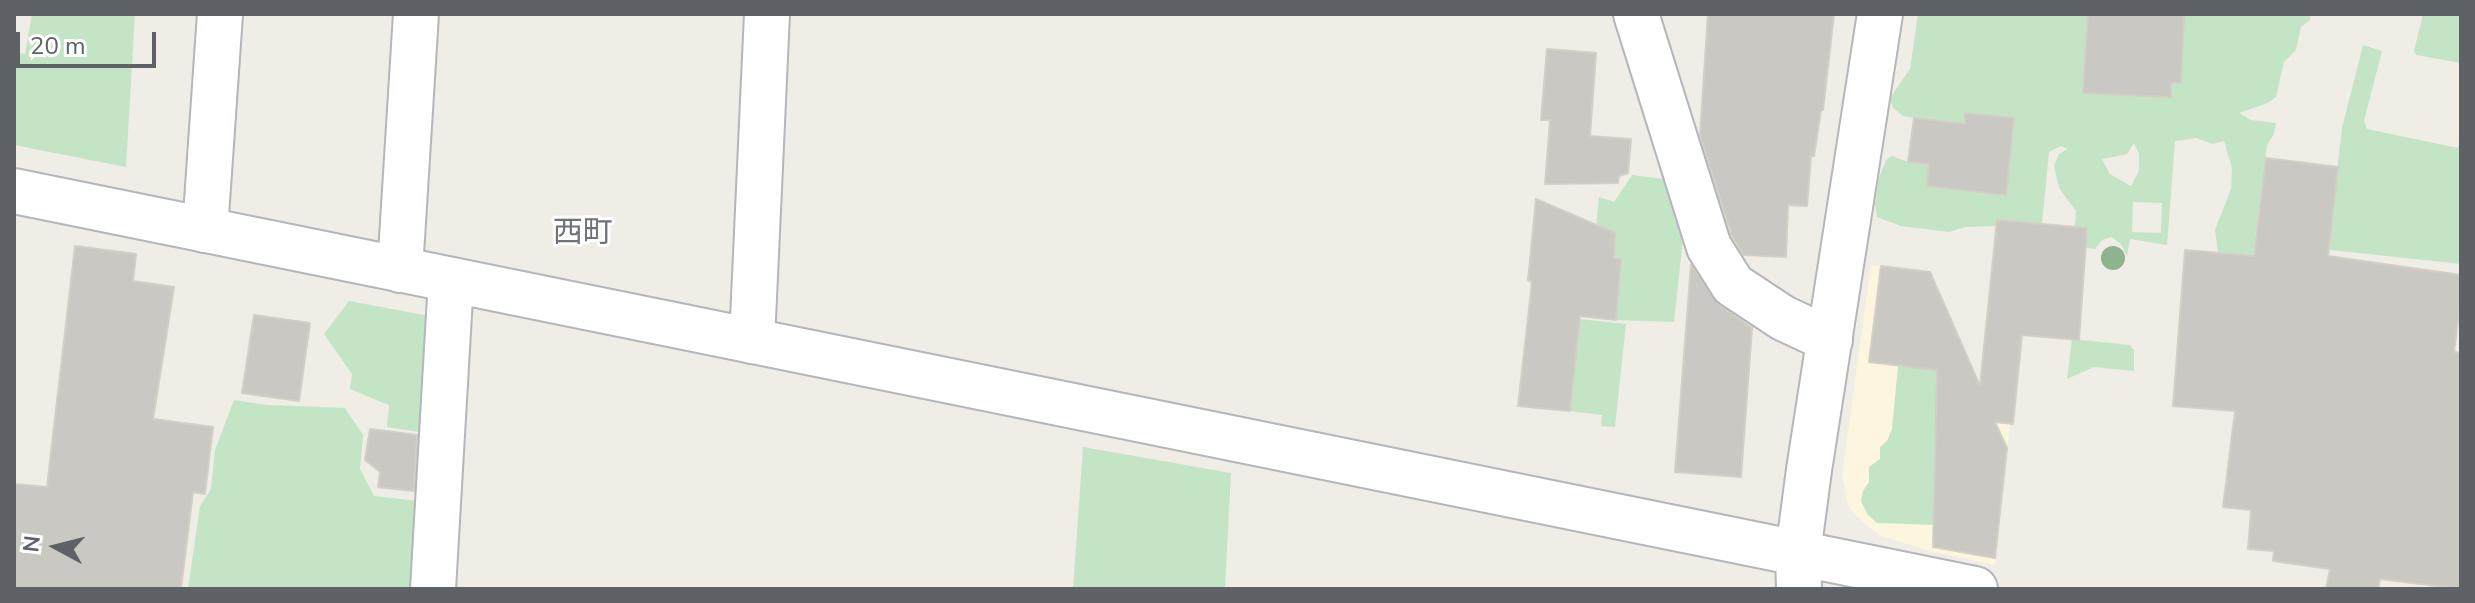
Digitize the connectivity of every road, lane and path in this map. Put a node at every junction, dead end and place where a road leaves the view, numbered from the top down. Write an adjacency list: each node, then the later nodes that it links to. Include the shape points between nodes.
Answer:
1 (220, 14): 7 (street)
2 (416, 14): 8 (street)
3 (767, 14): 11 (street)
4 (1636, 14): 10 (street, via 1709,247 1733,285 1783,318)
5 (1880, 14): 10 (street)
6 (14, 191): 7 (street)
7 (205, 230): 8 (street)
8 (400, 270): 9 (street)
9 (451, 280): 11 (street); 13 (street)
10 (1830, 340): 12 (street)
11 (752, 341): 12 (street)
12 (1798, 571): 14 (street)
13 (433, 589)
14 (1975, 589)

